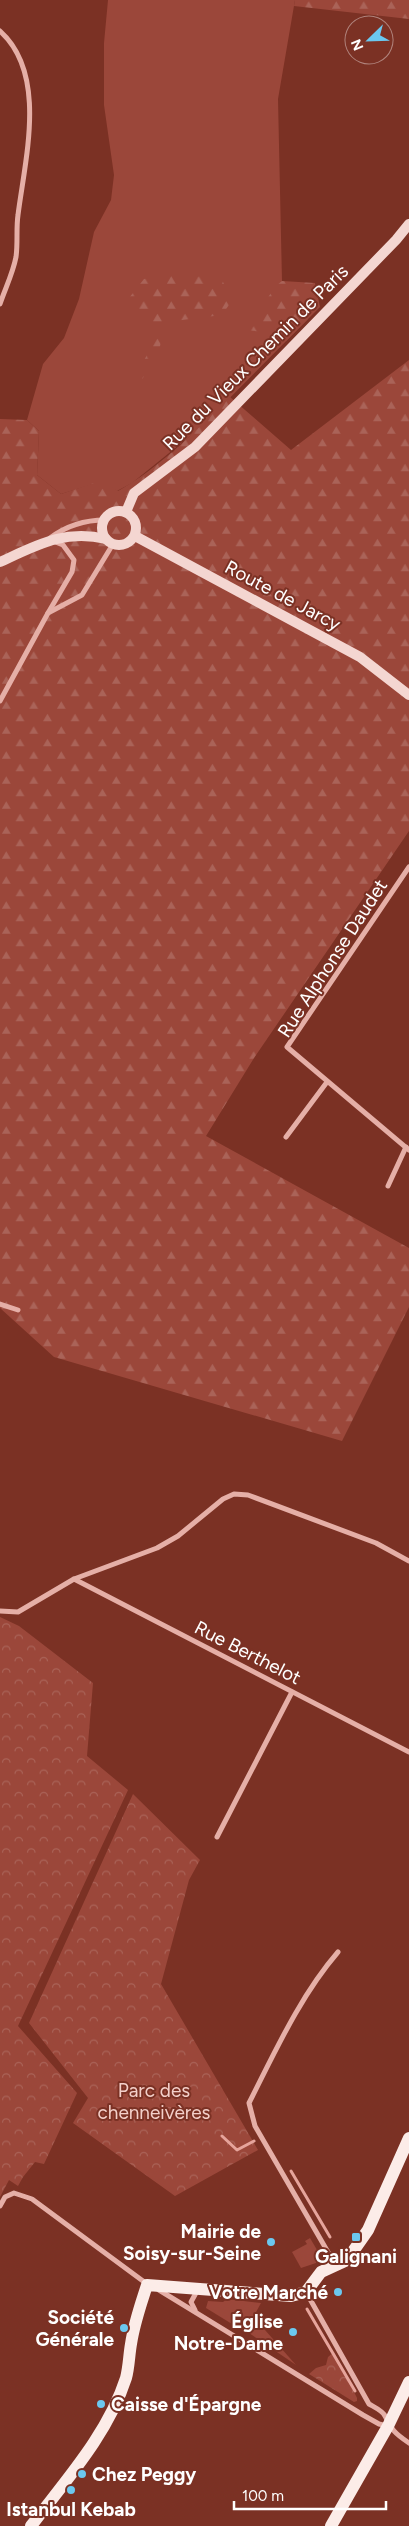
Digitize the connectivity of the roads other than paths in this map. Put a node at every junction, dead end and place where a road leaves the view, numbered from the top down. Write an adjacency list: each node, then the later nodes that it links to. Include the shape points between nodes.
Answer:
1 (0, 31): 3 (street, via 18,54 29,102 30,136 17,217 16,257)
2 (409, 224): 4 (street, Rue du Vieux Chemin de Paris, via 195,447 134,493)
3 (0, 304)
4 (126, 512): 5 (street, via 113,513); 6 (street, via 135,521)
5 (105, 520): 7 (street, via 77,524 60,530); 8 (street, via 103,531)
6 (135, 536): 8 (street, via 126,544); 11 (street, Route de Jarcy, via 360,657)
7 (48, 540): 8 (street, via 90,535); 9 (street); 10 (street, via 63,545 74,560 72,572)
8 (110, 542): 10 (street, via 82,595)
9 (0, 562)
10 (48, 613): 12 (street)
11 (409, 695)
12 (0, 701)
13 (409, 867): 14 (street, Rue Alphonse Daudet, via 287,1047)
14 (327, 1082): 15 (street); 16 (street, Rue Alphonse Daudet)
15 (286, 1136)
16 (407, 1148): 17 (street, Rue Alphonse Daudet)
17 (388, 1186)
18 (0, 1304): 19 (street)
19 (18, 1310)
20 (409, 1561): 21 (street, via 376,1542 241,1494 222,1499 178,1536 157,1548)
21 (74, 1579): 22 (street, via 18,1612); 23 (street, Rue Berthelot)
22 (0, 1611)
23 (292, 1692): 24 (street, Rue Berthelot); 25 (street)
24 (409, 1752)
25 (217, 1837)
26 (338, 1952): 29 (street, via 287,2030 249,2103 252,2119 270,2153)
27 (409, 2138): 29 (main road, via 368,2230 347,2260)
28 (0, 2206): 30 (street, via 5,2197 14,2192 32,2199)
29 (336, 2266): 32 (main road, via 321,2272)
30 (147, 2285): 31 (main road); 33 (street); 39 (main road, via 131,2342 127,2376 108,2419)
31 (200, 2288): 32 (main road, via 291,2296); 33 (street, via 191,2302)
32 (306, 2292): 35 (street)
33 (195, 2310): 36 (street)
34 (409, 2382): 37 (main road)
35 (369, 2404): 36 (street); 37 (street, via 384,2414)
36 (364, 2415): 37 (street)
37 (388, 2426): 38 (street); 40 (main road)
38 (409, 2442)
39 (31, 2526)
40 (331, 2526)

